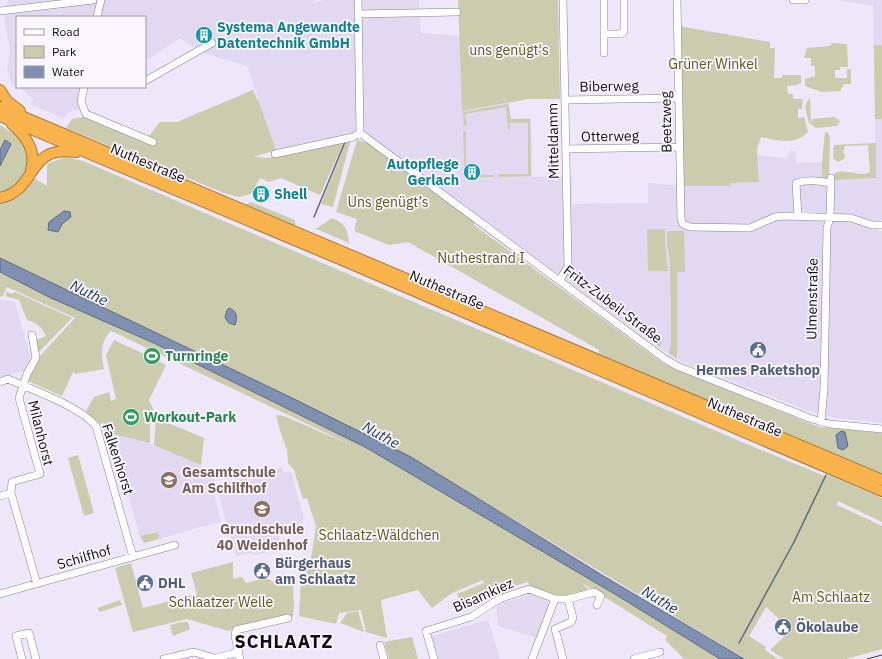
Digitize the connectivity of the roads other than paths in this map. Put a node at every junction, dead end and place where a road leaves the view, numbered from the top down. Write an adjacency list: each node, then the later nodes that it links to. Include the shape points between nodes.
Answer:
1 (93, 0): 10 (street)
2 (101, 0): 13 (street)
3 (358, 0): 12 (street)
4 (563, 0): 21 (street, Mitteldamm)
5 (604, 0): 14 (street)
6 (624, 0): 14 (street, via 624,32)
7 (677, 0): 20 (street, Beetzweg)
8 (794, 0): 9 (street)
9 (805, 0)
10 (0, 11)
11 (457, 12): 12 (street)
12 (359, 14): 25 (street)
13 (97, 16)
14 (604, 34): 16 (street)
15 (212, 43): 17 (street)
16 (604, 53)
17 (146, 80)
18 (84, 88): 26 (street, via 81,102 86,114)
19 (0, 90): 24 (highway, via 11,106)
20 (678, 98): 21 (street, Biberweg); 27 (street, Beetzweg)
21 (565, 100): 28 (street, Mitteldamm)
22 (0, 107): 24 (highway, Nuthestraße)
23 (2, 117): 29 (highway, Nuthestraße); 31 (highway, via 20,131 28,142 33,156)
24 (42, 125): 42 (highway, Nuthestraße)
25 (360, 133): 30 (street, via 353,137); 36 (street, Fritz-Zubeil-Straße)
26 (153, 142)
27 (679, 147): 28 (street, Otterweg); 33 (street, Beetzweg, via 681,220 688,227 740,229 757,226 775,217)
28 (566, 149): 36 (street, Mitteldamm, via 568,266)
29 (88, 153): 31 (highway, via 66,150 52,152 39,160); 43 (highway, Nuthestraße)
30 (275, 154)
31 (31, 172): 32 (highway, via 18,190)
32 (0, 198)
33 (798, 216): 34 (street); 34 (street, Ulmenstraße, via 796,183 817,180 831,181)
34 (830, 216): 35 (street, via 851,218 872,226); 40 (street, Ulmenstraße, via 827,228)
35 (882, 225)
36 (560, 280): 40 (street, Fritz-Zubeil-Straße, via 677,366)
37 (32, 334): 39 (street, via 36,358)
38 (0, 382): 39 (street, Falkenhorst, via 8,380)
39 (23, 386): 44 (street, Milanhorst, via 19,398 40,474 12,482); 47 (street, Falkenhorst, via 83,413 96,426)
40 (821, 422): 41 (street, Fritz-Zubeil-Straße)
41 (882, 429)
42 (880, 479)
43 (882, 491)
44 (12, 493): 45 (street); 48 (street)
45 (0, 496)
46 (175, 545): 47 (street, Schilfhof)
47 (133, 557): 48 (street, Schilfhof)
48 (38, 584): 49 (street, Schilfhof)
49 (0, 594)
50 (555, 599): 51 (street, Bisamkiez); 55 (street); 64 (street, Bisamkiez, via 529,589 499,599 471,616 426,632)
51 (568, 599): 52 (street, Bisamkiez, via 594,592 601,596); 54 (street, via 573,618 571,622)
52 (596, 605)
53 (288, 618): 58 (street, via 236,630 234,636)
54 (555, 629): 55 (street); 66 (street)
55 (542, 633): 65 (street)
56 (380, 645): 63 (street)
57 (660, 652): 67 (street)
58 (239, 656): 62 (street)
59 (22, 659): 60 (street, via 16,636 29,633)
60 (36, 659)
61 (164, 659): 62 (street, via 194,652)
62 (213, 659)
63 (384, 659)
64 (434, 659)
65 (532, 659)
66 (563, 659)
67 (634, 659)

